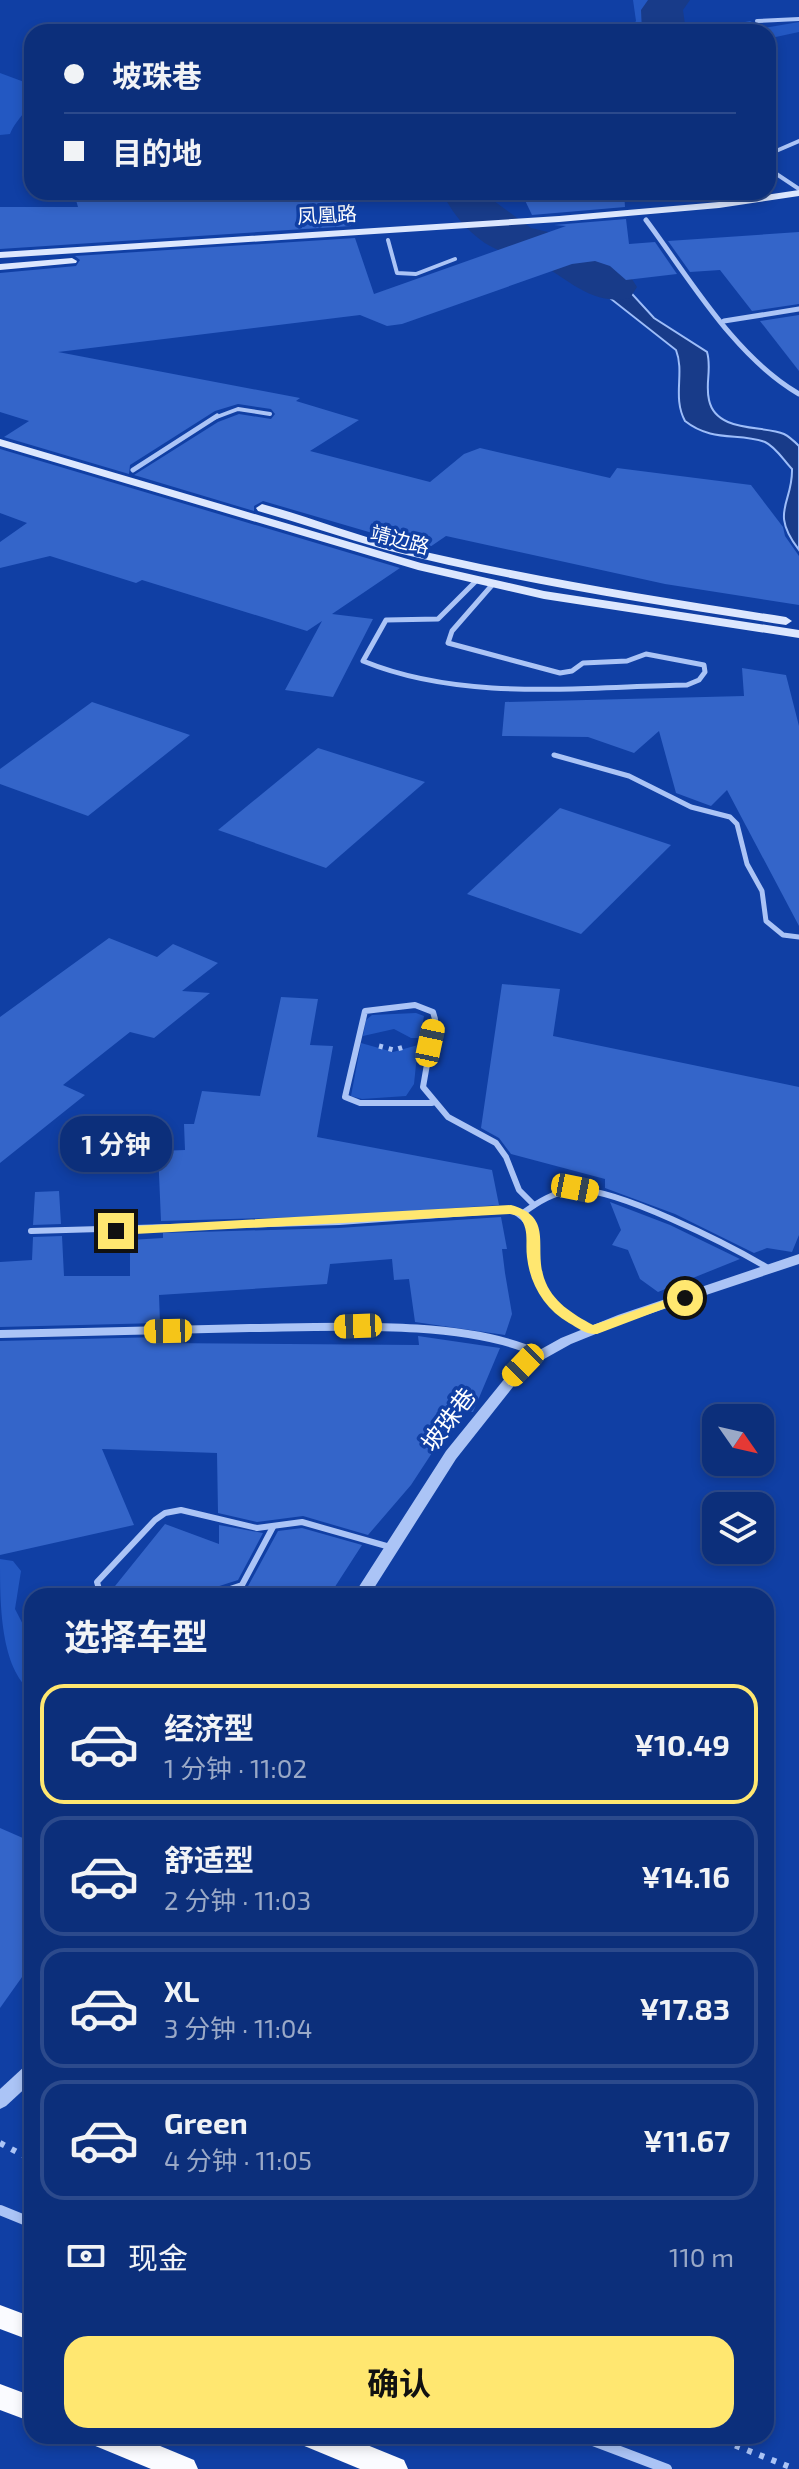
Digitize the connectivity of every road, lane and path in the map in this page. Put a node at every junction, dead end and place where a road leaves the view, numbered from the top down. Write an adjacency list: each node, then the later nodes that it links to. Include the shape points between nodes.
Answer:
1 (799, 19): 2 (lane)
2 (757, 21)
3 (799, 141): 4 (lane)
4 (776, 151)
5 (776, 174): 6 (lane)
6 (799, 191): 7 (main road, 凤凰路)
7 (776, 195)
8 (748, 200): 11 (main road, 凤凰路)
9 (799, 205): 10 (main road, 凤凰路)
10 (646, 220): 11 (main road, 凤凰路); 17 (street)
11 (536, 225): 12 (main road, 凤凰路); 13 (main road, 凤凰路)
12 (388, 240): 14 (lane, via 397,273 416,274); 15 (main road, 凤凰路)
13 (0, 255)
14 (455, 259)
15 (0, 267)
16 (799, 309): 17 (street)
17 (724, 321): 18 (street, via 778,383)
18 (799, 394)
19 (270, 414): 22 (lane, via 238,409 220,414)
20 (0, 431): 22 (main road, 靖边路)
21 (0, 442): 23 (main road, 靖边路, via 376,556)
22 (133, 470): 25 (main road, 靖边路, via 388,546 496,572)
23 (477, 580): 24 (main road, 靖边路); 24 (lane, via 438,619 386,620 363,661 385,670 496,688 687,685 705,672 704,665 689,659 646,654 627,661 583,663 560,673 448,643 452,631)
24 (493, 584): 26 (main road, 靖边路)
25 (799, 623)
26 (799, 634)
27 (554, 755): 28 (lane, via 629,776 691,807 730,817 762,891 766,921 783,935)
28 (799, 937)
29 (377, 1037): 30 (path, via 379,1047 394,1050)
30 (407, 1039)
31 (432, 1103): 31 (lane, via 360,1103 345,1097 365,1011 415,1005 433,1012 423,1087); 32 (lane, via 463,1127 494,1141 503,1150 515,1188)
32 (534, 1205): 33 (lane); 36 (lane, via 562,1191 593,1191 736,1246)
33 (523, 1213): 34 (lane, via 491,1210 339,1222); 37 (lane, via 535,1234 533,1255 546,1296 563,1314)
34 (31, 1231)
35 (799, 1259): 36 (street, 坡珠巷)
36 (768, 1268): 37 (street, 坡珠巷)
37 (592, 1331): 39 (street, 坡珠巷)
38 (0, 1334): 39 (street, via 358,1326 479,1336)
39 (539, 1354): 41 (street, 坡珠巷, via 508,1381)
40 (273, 1527): 41 (lane, via 302,1522); 42 (lane, via 238,1526 181,1510 165,1513 97,1582); 43 (lane, via 242,1585)
41 (390, 1547): 44 (street, 坡珠巷)
42 (99, 1588)
43 (233, 1588)
44 (366, 1588)
45 (24, 2078): 46 (street)
46 (0, 2101)
47 (0, 2143): 48 (path)
48 (24, 2156)
49 (0, 2210): 50 (street)
50 (24, 2220)
51 (0, 2317): 52 (main road)
52 (24, 2326)
53 (0, 2397): 54 (main road)
54 (24, 2406)
55 (123, 2444): 61 (main road)
56 (332, 2444): 60 (main road)
57 (365, 2444): 60 (main road)
58 (601, 2444): 62 (street)
59 (731, 2444): 63 (path)
60 (384, 2465)
61 (184, 2469)
62 (667, 2469)
63 (795, 2469)

